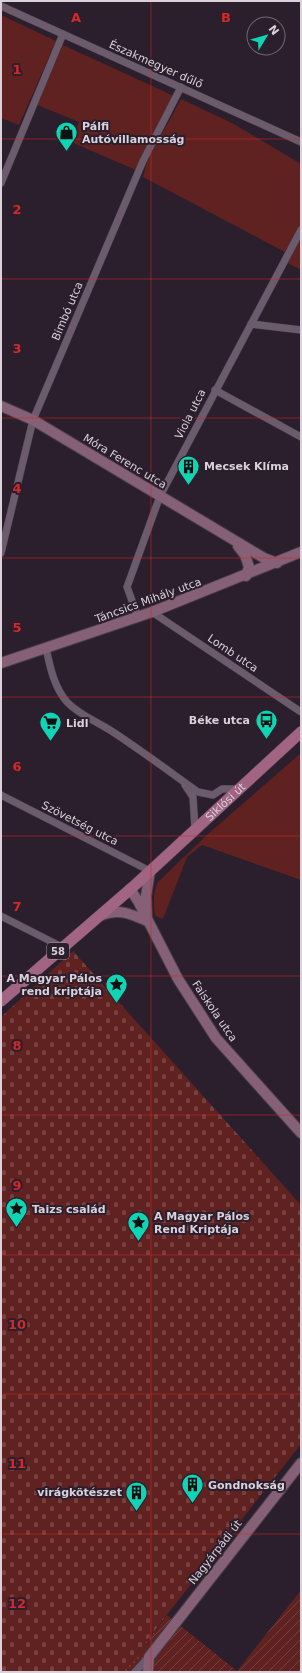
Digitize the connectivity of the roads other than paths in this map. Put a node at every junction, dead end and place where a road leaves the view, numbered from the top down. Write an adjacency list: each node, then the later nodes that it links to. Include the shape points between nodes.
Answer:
1 (1, 6): 2 (street, Északmegyer dűlő)
2 (63, 34): 3 (street, Északmegyer dűlő); 5 (street)
3 (182, 88): 4 (street, Északmegyer dűlő); 11 (street, Bimbó utca, via 143,161)
4 (301, 142)
5 (1, 183)
6 (301, 230): 7 (street, Viola utca)
7 (251, 324): 8 (street); 9 (street, Viola utca)
8 (301, 330)
9 (215, 390): 12 (street); 13 (street, Viola utca)
10 (1, 406): 11 (street, Móra Ferenc utca)
11 (33, 420): 13 (street, Móra Ferenc utca); 16 (street, Bimbó utca)
12 (301, 437)
13 (160, 496): 14 (street, Móra Ferenc utca); 20 (street, Viola utca, via 127,587)
14 (235, 541): 17 (street, Móra Ferenc utca); 18 (street, Móra Ferenc utca, via 250,567)
15 (301, 552): 17 (street, Táncsics Mihály utca)
16 (1, 553)
17 (277, 563): 18 (street, Táncsics Mihály utca)
18 (246, 576): 19 (street, Táncsics Mihály utca)
19 (152, 612): 20 (street, Táncsics Mihály utca); 23 (street, Lomb utca)
20 (138, 617): 21 (street, Táncsics Mihály utca)
21 (46, 648): 22 (street, Táncsics Mihály utca); 25 (street, via 52,675 67,702)
22 (1, 663)
23 (301, 712)
24 (301, 732): 26 (main road, Siklósi út / 58)
25 (172, 773): 26 (street, via 205,795 213,795 222,789); 28 (street, via 193,797)
26 (239, 789): 28 (main road, Siklósi út / 58)
27 (1, 795): 29 (street, Szövetség utca)
28 (195, 829): 29 (main road, Siklósi út / 58)
29 (150, 871): 30 (main road, 58); 33 (street, via 146,896)
30 (130, 889): 32 (main road, 58); 33 (street, Faiskola utca)
31 (1, 916): 34 (street)
32 (97, 917): 33 (street, via 118,911); 34 (main road, 58)
33 (147, 921): 36 (street, Faiskola utca, via 178,979 216,1038)
34 (62, 947): 35 (main road, 58)
35 (1, 1001)
36 (301, 1133)
37 (301, 1463): 38 (street, Nagyárpádi út)
38 (149, 1656): 39 (street); 40 (street)
39 (135, 1672)
40 (148, 1672)

